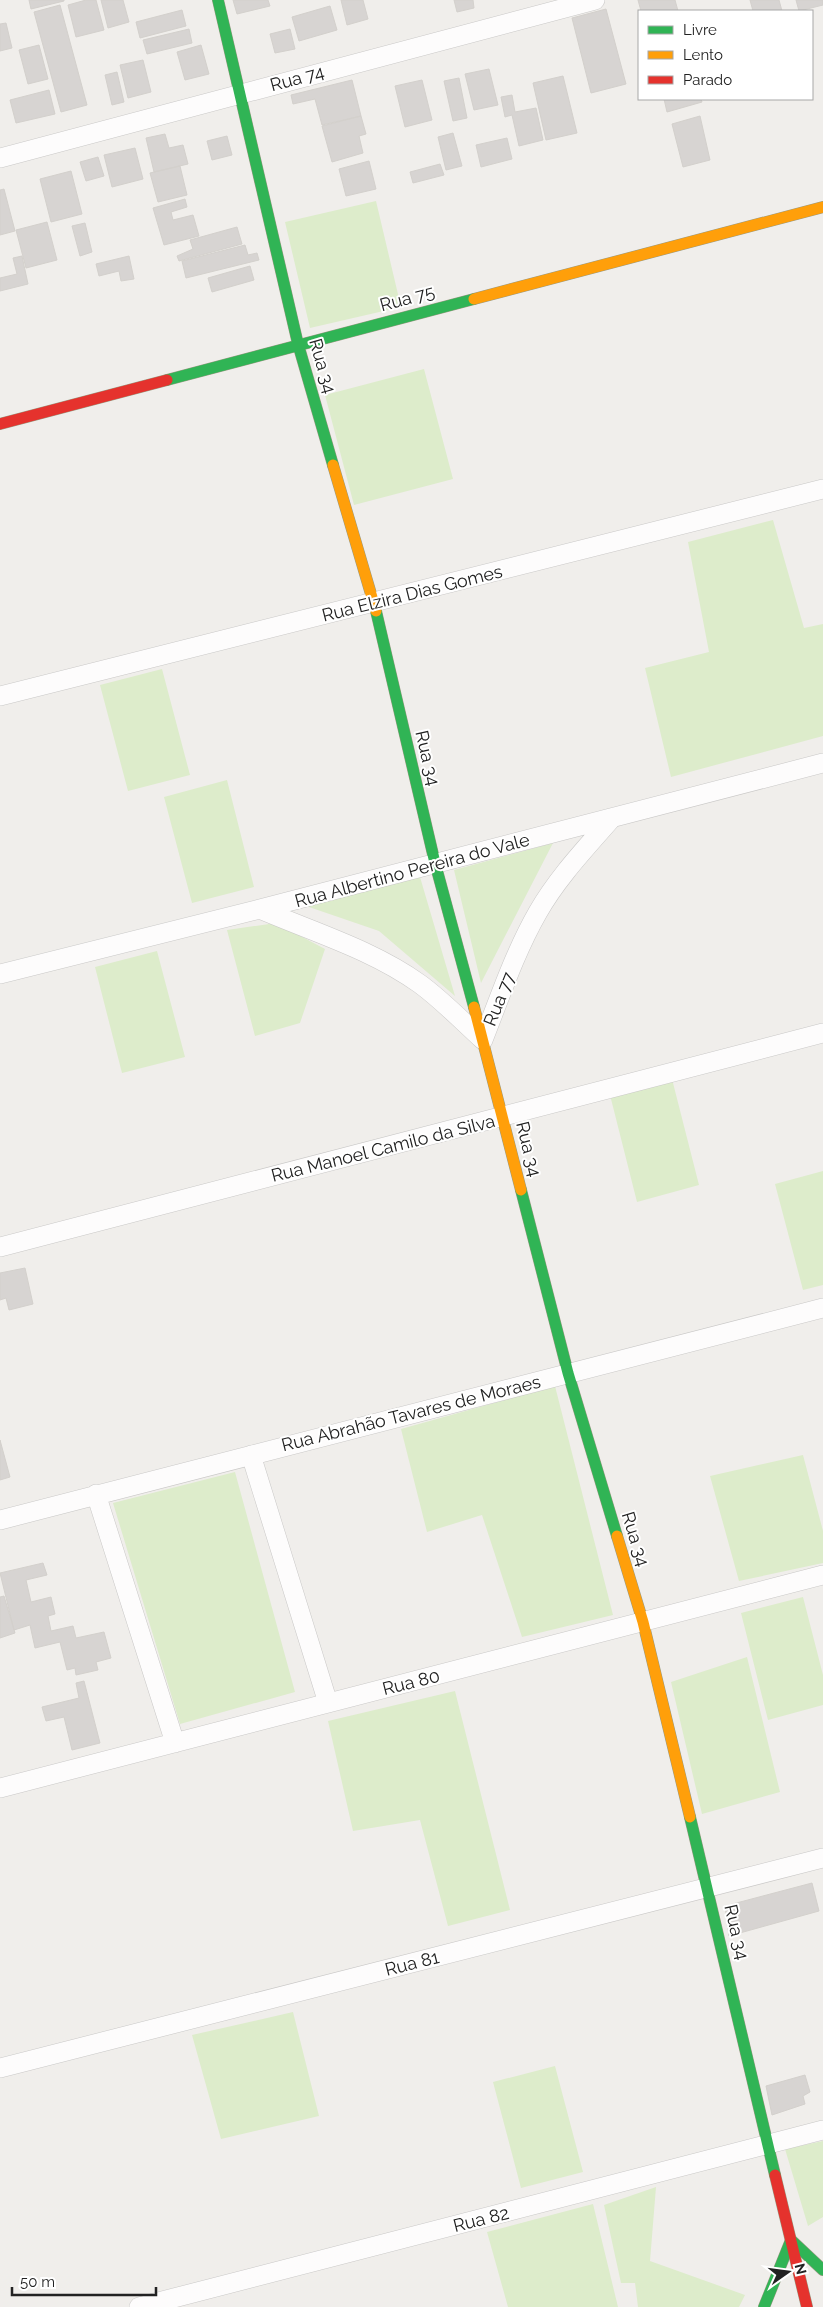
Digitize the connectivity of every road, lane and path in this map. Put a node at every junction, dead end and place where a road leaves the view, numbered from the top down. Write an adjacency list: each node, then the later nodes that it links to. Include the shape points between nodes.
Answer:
1 (218, 0): 3 (street, Rua 34)
2 (595, 0): 3 (street, Rua 74)
3 (240, 93): 4 (street, Rua 74); 6 (street, Rua 34)
4 (0, 158)
5 (823, 207): 6 (street, Rua 75)
6 (298, 344): 7 (street, Rua 75); 9 (street, Rua 34)
7 (0, 424)
8 (823, 489): 9 (street, Rua Elzira Dias Gomes)
9 (374, 603): 10 (street, Rua Elzira Dias Gomes); 13 (street, Rua 34)
10 (0, 696)
11 (823, 763): 12 (street, Rua Albertino Pereira do Vale)
12 (612, 818): 13 (street, Rua Albertino Pereira do Vale); 17 (street, Rua 77, via 558,880 537,912)
13 (435, 864): 14 (street, Rua Albertino Pereira do Vale); 17 (street, Rua 34)
14 (260, 909): 15 (street, Rua Albertino Pereira do Vale); 17 (street, Rua 77, via 389,965 420,984)
15 (0, 974)
16 (823, 1033): 18 (street, Rua Manoel Camilo da Silva)
17 (483, 1040): 18 (street, Rua 34)
18 (502, 1117): 19 (street, Rua Manoel Camilo da Silva); 21 (street, Rua 34)
19 (0, 1247)
20 (823, 1308): 21 (street, Rua Abrahão Tavares de Moraes)
21 (568, 1373): 22 (street, Rua Abrahão Tavares de Moraes); 26 (street, Rua 34)
22 (251, 1455): 23 (street, Rua Abrahão Tavares de Moraes); 27 (street)
23 (96, 1494): 24 (street, Rua Abrahão Tavares de Moraes); 28 (street)
24 (0, 1520)
25 (823, 1575): 26 (street, Rua 80)
26 (643, 1622): 27 (street, Rua 80); 31 (street, Rua 34)
27 (328, 1703): 28 (street, Rua 80)
28 (175, 1743): 29 (street, Rua 80)
29 (0, 1788)
30 (823, 1858): 31 (street, Rua 81)
31 (708, 1887): 32 (street, Rua 81); 34 (street, Rua 34)
32 (0, 2068)
33 (823, 2130): 34 (street, Rua 82)
34 (769, 2144): 35 (street, Rua 34); 37 (street, Rua 82)
35 (790, 2240): 36 (street); 38 (street); 39 (street, Rua 34)
36 (823, 2270)
37 (139, 2307)
38 (764, 2307)
39 (807, 2307)

